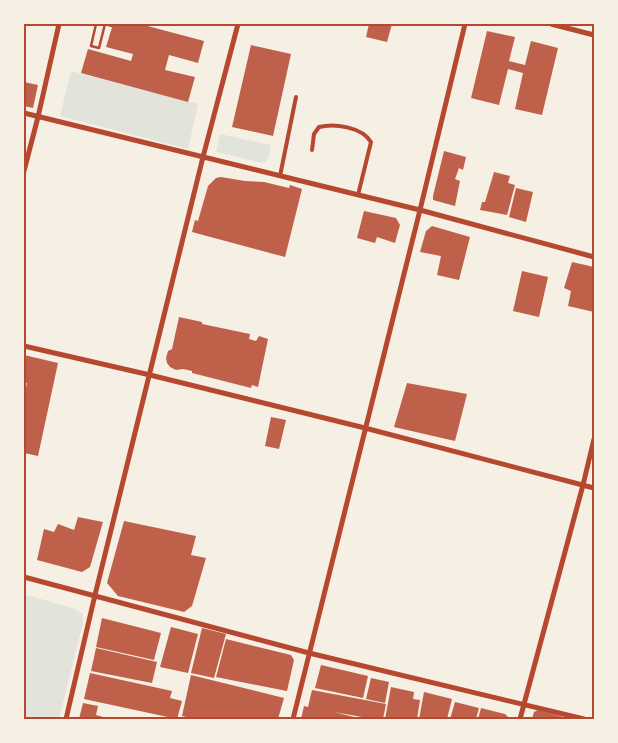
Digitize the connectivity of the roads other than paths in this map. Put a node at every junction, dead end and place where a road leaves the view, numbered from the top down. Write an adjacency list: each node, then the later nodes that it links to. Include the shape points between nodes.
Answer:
1 (59, 24): 8 (street)
2 (238, 24): 10 (street)
3 (465, 24): 14 (street)
4 (551, 24): 5 (street)
5 (594, 35)
6 (296, 98): 12 (lane)
7 (24, 113): 8 (street)
8 (38, 116): 10 (street); 11 (street)
9 (312, 150): 13 (lane, via 314,134 319,127 328,125 359,130 368,136 371,142)
10 (203, 157): 12 (street); 17 (street)
11 (24, 171)
12 (280, 176): 13 (street)
13 (358, 195): 14 (street)
14 (420, 210): 15 (street); 18 (street)
15 (594, 257)
16 (24, 346): 17 (street)
17 (150, 375): 18 (street); 23 (street)
18 (365, 428): 20 (street); 24 (street)
19 (594, 439): 20 (street)
20 (583, 485): 21 (street); 25 (street)
21 (594, 488)
22 (24, 577): 23 (street)
23 (95, 595): 24 (street); 26 (street)
24 (309, 652): 25 (street); 27 (street)
25 (524, 704): 28 (street); 29 (street)
26 (66, 719)
27 (293, 719)
28 (520, 719)
29 (584, 719)

